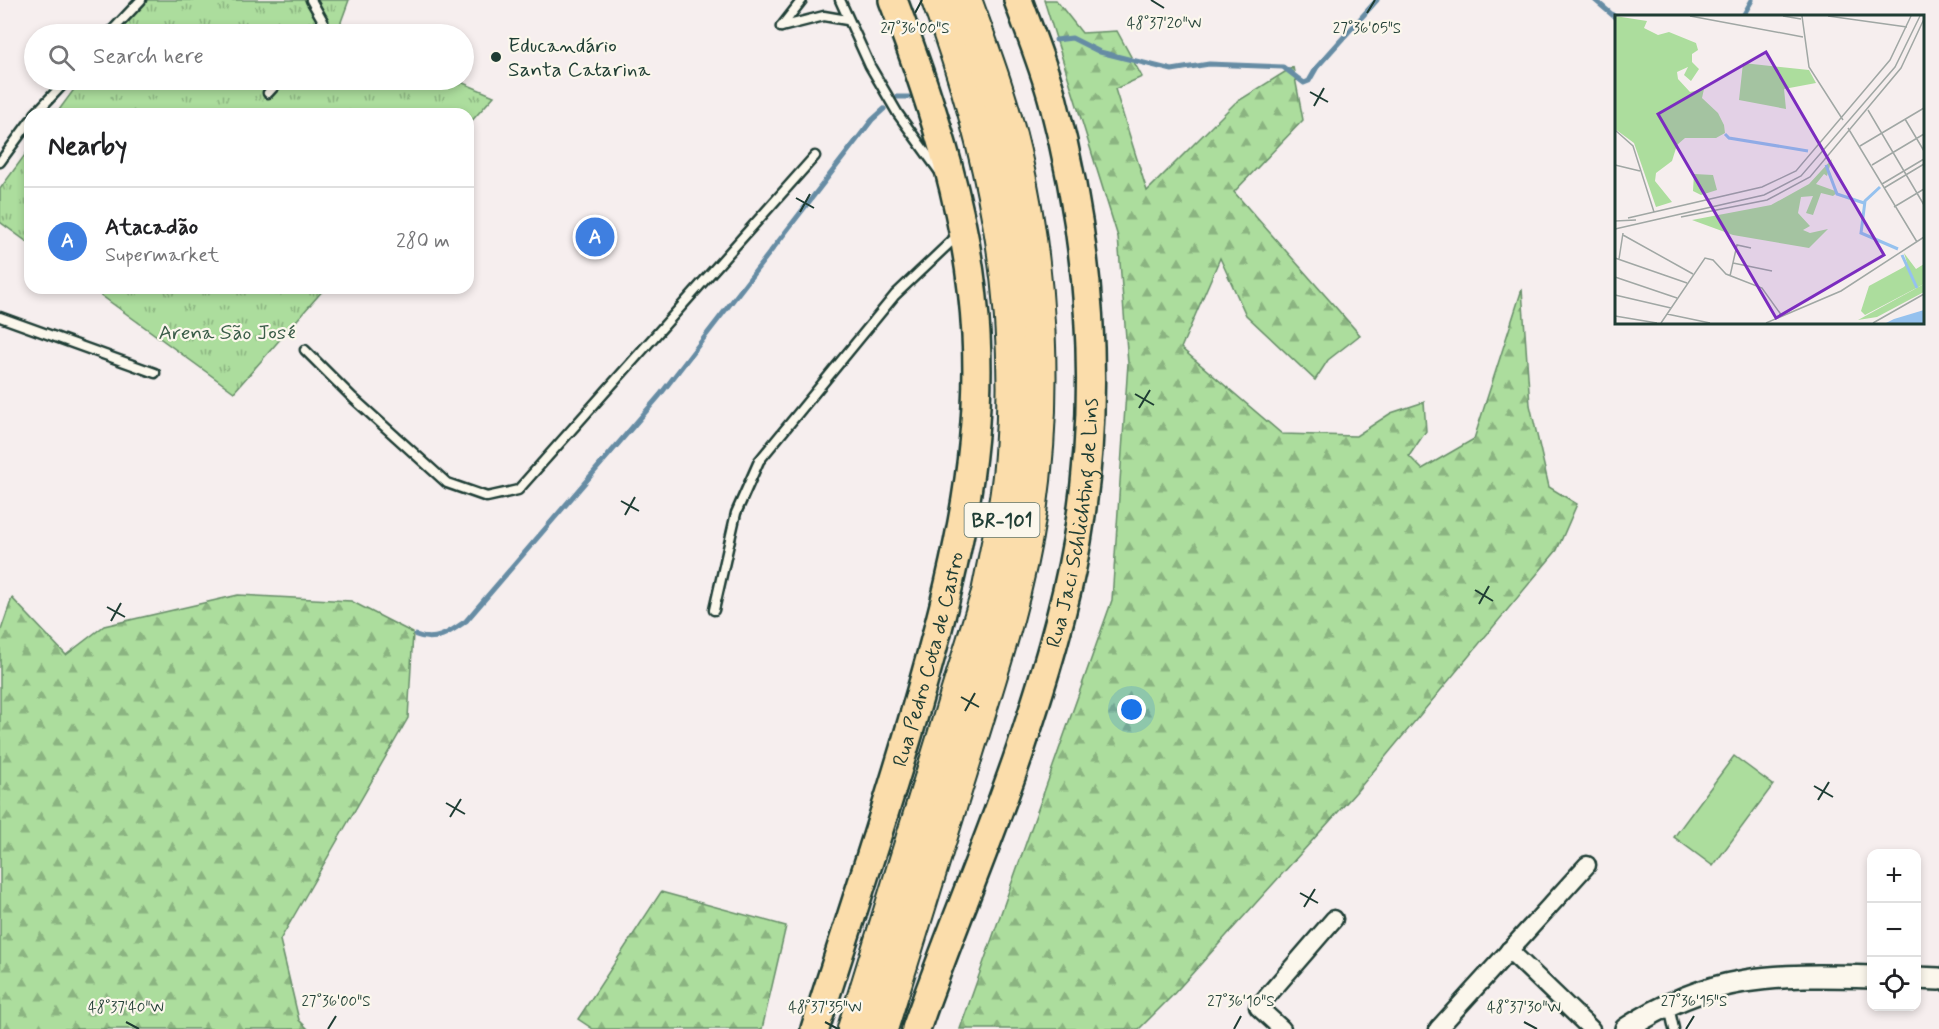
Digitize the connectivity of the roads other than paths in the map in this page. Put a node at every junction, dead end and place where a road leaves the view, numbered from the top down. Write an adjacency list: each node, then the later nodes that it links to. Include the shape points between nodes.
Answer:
1 (141, 0): 10 (lane)
2 (312, 0): 11 (lane)
3 (802, 0): 9 (lane, via 781,27 824,16)
4 (840, 0): 9 (lane)
5 (892, 0): 19 (main road, Rua Pedro Cota de Castro, via 924,83)
6 (938, 0): 33 (highway, BR-101, via 978,117 1006,257 1014,389 1011,456 988,593)
7 (965, 0): 34 (highway, BR-101, via 1001,102 1025,209 1038,329 1036,455 1030,511 1011,608)
8 (1018, 0): 35 (main road, Rua Jaci Schlichting de Lins, via 1053,99 1077,213 1088,300 1091,371 1086,480 1062,608 1025,736)
9 (847, 20): 19 (lane, via 898,114 937,171)
10 (118, 24)
11 (321, 24)
12 (58, 90): 15 (lane)
13 (271, 90): 14 (lane)
14 (268, 93)
15 (41, 108)
16 (24, 129): 18 (lane)
17 (815, 156): 22 (lane, via 518,490 487,497 447,483)
18 (0, 162)
19 (953, 183): 20 (main road, Rua Pedro Cota de Castro)
20 (963, 231): 24 (lane, via 895,295 759,461 736,513); 32 (main road, Rua Pedro Cota de Castro, via 971,279 976,395 962,520 920,694)
21 (0, 317): 23 (lane)
22 (305, 350)
23 (155, 373)
24 (714, 610)
25 (1587, 865): 27 (street)
26 (1334, 920): 36 (street, via 1258,1007)
27 (1509, 951): 37 (street); 38 (street)
28 (1867, 977): 31 (street, via 1737,981)
29 (1921, 978): 30 (street)
30 (1939, 979)
31 (1668, 1003): 39 (street); 40 (lane)
32 (815, 1029)
33 (854, 1029)
34 (882, 1029)
35 (916, 1029)
36 (1281, 1029)
37 (1438, 1029)
38 (1591, 1029)
39 (1626, 1029)
40 (1674, 1029)

